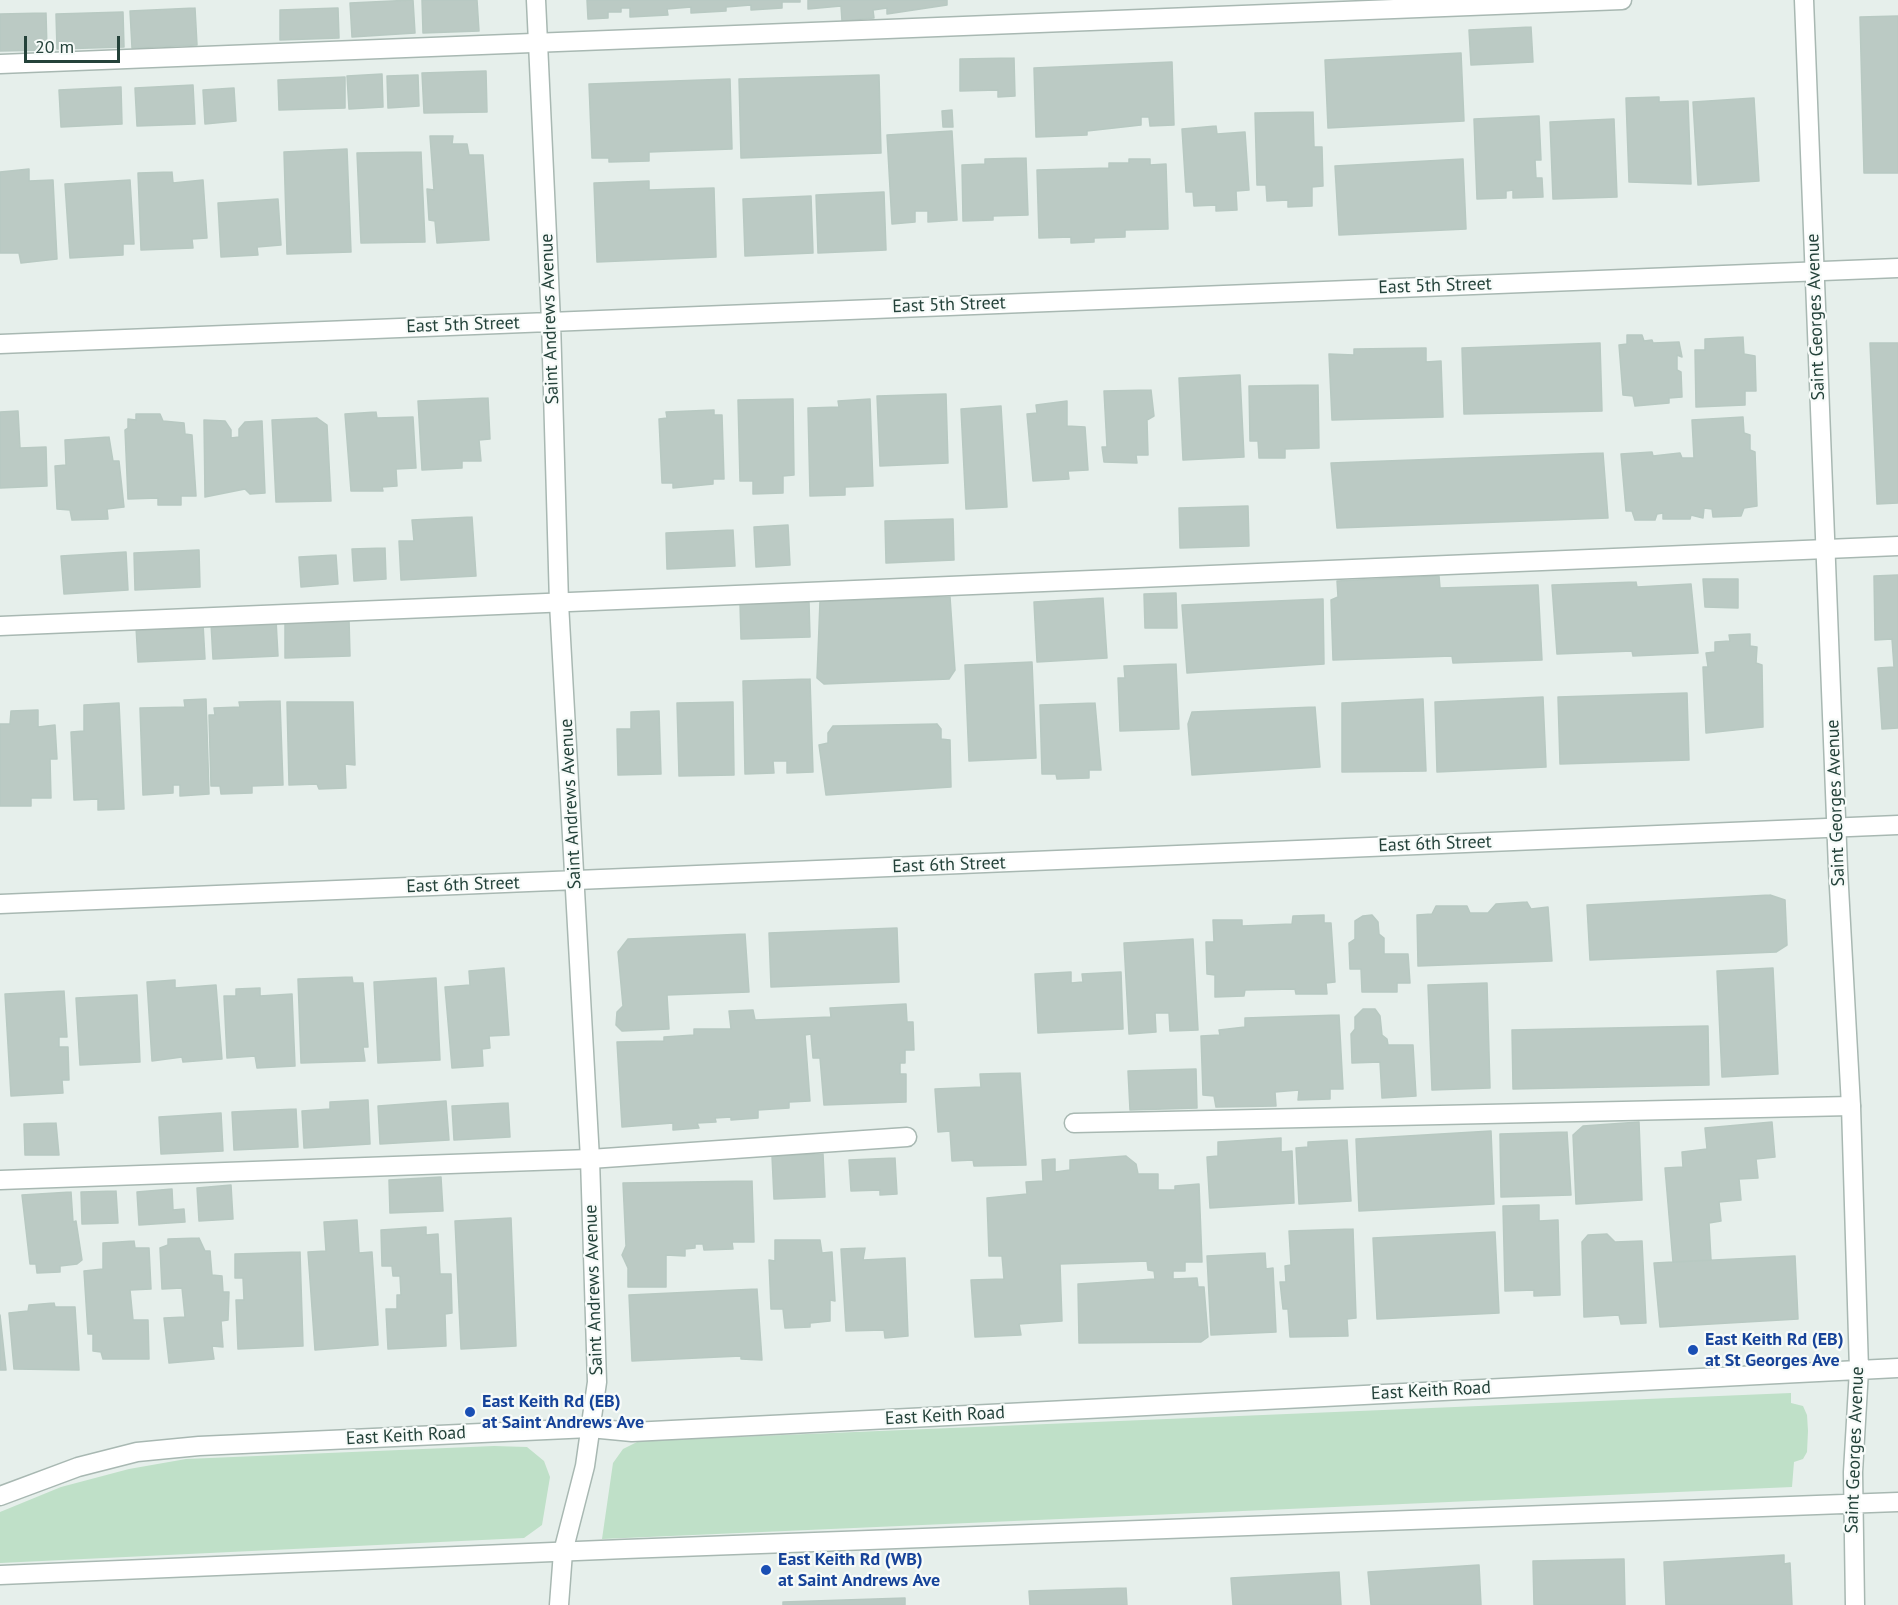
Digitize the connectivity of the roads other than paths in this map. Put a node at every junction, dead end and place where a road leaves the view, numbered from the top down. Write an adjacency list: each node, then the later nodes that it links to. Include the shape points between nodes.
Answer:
1 (536, 0): 4 (street, Saint Andrews Avenue)
2 (1622, 0): 4 (street)
3 (1804, 0): 7 (street, Saint Georges Avenue)
4 (536, 42): 5 (street); 8 (street, Saint Andrews Avenue)
5 (0, 64)
6 (1898, 268): 7 (street, East 5th Street)
7 (1815, 272): 8 (street, East 5th Street); 11 (street, Saint Georges Avenue)
8 (551, 321): 9 (street, East 5th Street); 12 (street, Saint Andrews Avenue)
9 (0, 344)
10 (1898, 546): 11 (street)
11 (1826, 548): 12 (street); 15 (street, Saint Georges Avenue)
12 (559, 603): 13 (street); 16 (street, Saint Andrews Avenue)
13 (0, 626)
14 (1898, 825): 15 (street, East 6th Street)
15 (1837, 827): 16 (street, East 6th Street); 18 (street, Saint Georges Avenue)
16 (575, 880): 17 (street, East 6th Street); 21 (street, Saint Andrews Avenue)
17 (0, 904)
18 (1851, 1106): 19 (street); 24 (street, Saint Georges Avenue)
19 (1074, 1123)
20 (907, 1137): 21 (street)
21 (590, 1159): 22 (street); 25 (street, Saint Andrews Avenue, via 597,1382)
22 (0, 1180)
23 (1898, 1368): 24 (street, East Keith Road)
24 (1858, 1370): 25 (street, East Keith Road, via 632,1432); 28 (street, Saint Georges Avenue)
25 (590, 1428): 26 (street, East Keith Road, via 137,1452 78,1467); 29 (street, Saint Andrews Avenue)
26 (0, 1496)
27 (1898, 1502): 28 (street)
28 (1853, 1505): 29 (street); 32 (street, Saint Georges Avenue)
29 (563, 1552): 30 (street); 31 (street, Saint Andrews Avenue)
30 (0, 1575)
31 (559, 1605)
32 (1855, 1605)

